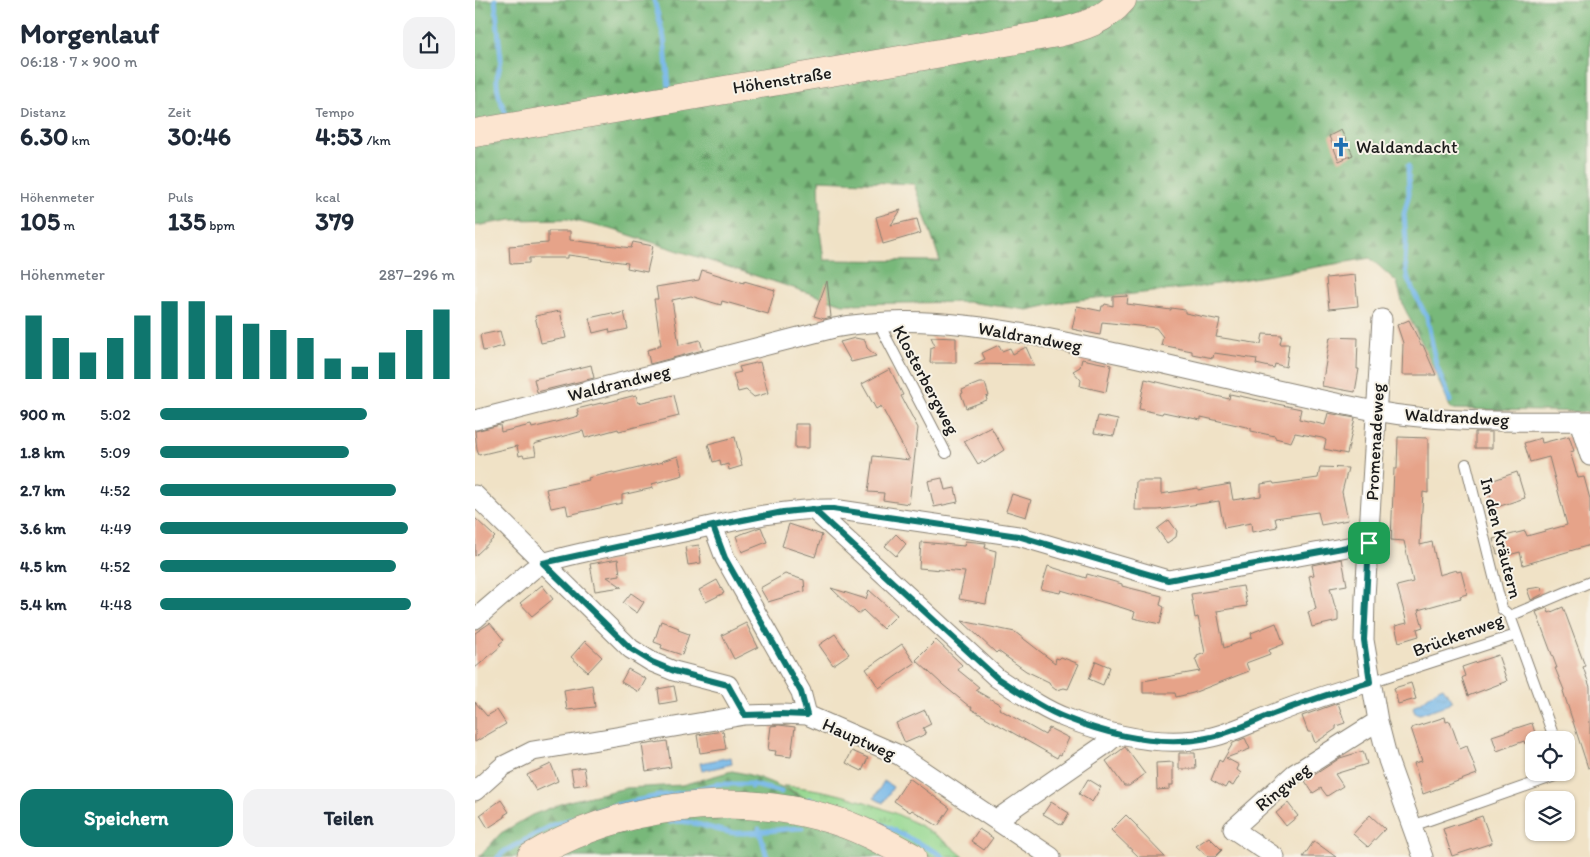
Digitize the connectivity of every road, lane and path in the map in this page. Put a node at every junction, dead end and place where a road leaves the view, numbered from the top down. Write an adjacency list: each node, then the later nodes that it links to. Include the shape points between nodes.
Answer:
1 (1123, 0): 2 (street, Höhenstraße, via 1089,25 1057,33)
2 (475, 133)
3 (1382, 319): 5 (street, Promenadeweg)
4 (878, 322): 5 (street, Waldrandweg, via 956,324 1036,336); 6 (street, Waldrandweg, via 835,328); 8 (lane, Klosterbergweg)
5 (1377, 411): 7 (street, Waldrandweg, via 1440,420); 14 (street, Promenadeweg)
6 (475, 420)
7 (1585, 421): 9 (street)
8 (946, 453)
9 (1590, 456)
10 (1466, 464): 17 (lane, In den Kräutern, via 1502,609)
11 (475, 495): 15 (street)
12 (813, 509): 13 (street); 14 (street, via 833,509 1018,536 1168,580); 25 (street, via 997,678 1065,718)
13 (713, 526): 15 (street); 22 (street, via 725,558 801,692)
14 (1369, 543): 20 (street, Promenadeweg, via 1364,640)
15 (543, 563): 18 (street); 21 (street, via 631,649 674,671 728,685)
16 (1590, 582): 17 (lane, Brückenweg)
17 (1510, 616): 19 (lane, Brückenweg)
18 (475, 619)
19 (1516, 635): 20 (lane, Brückenweg); 24 (lane)
20 (1370, 682): 23 (street, Promenadeweg); 25 (street, via 1315,698 1214,737 1157,741)
21 (745, 715): 22 (street, Hauptweg); 27 (street, Hauptweg, via 533,752 503,766)
22 (807, 715): 28 (street, Hauptweg, via 899,755)
23 (1378, 721): 29 (street, Promenadeweg, via 1388,760); 33 (street, Ringweg, via 1294,774 1233,829)
24 (1552, 731)
25 (1118, 734): 28 (street)
26 (1540, 781): 29 (lane)
27 (475, 791)
28 (996, 820): 32 (street, Hauptweg)
29 (1412, 826): 34 (street, Promenadeweg)
30 (531, 857): 31 (street, via 556,843 616,820 656,811 722,804 758,806 826,818)
31 (912, 857)
32 (1051, 857)
33 (1275, 857)
34 (1423, 857)

